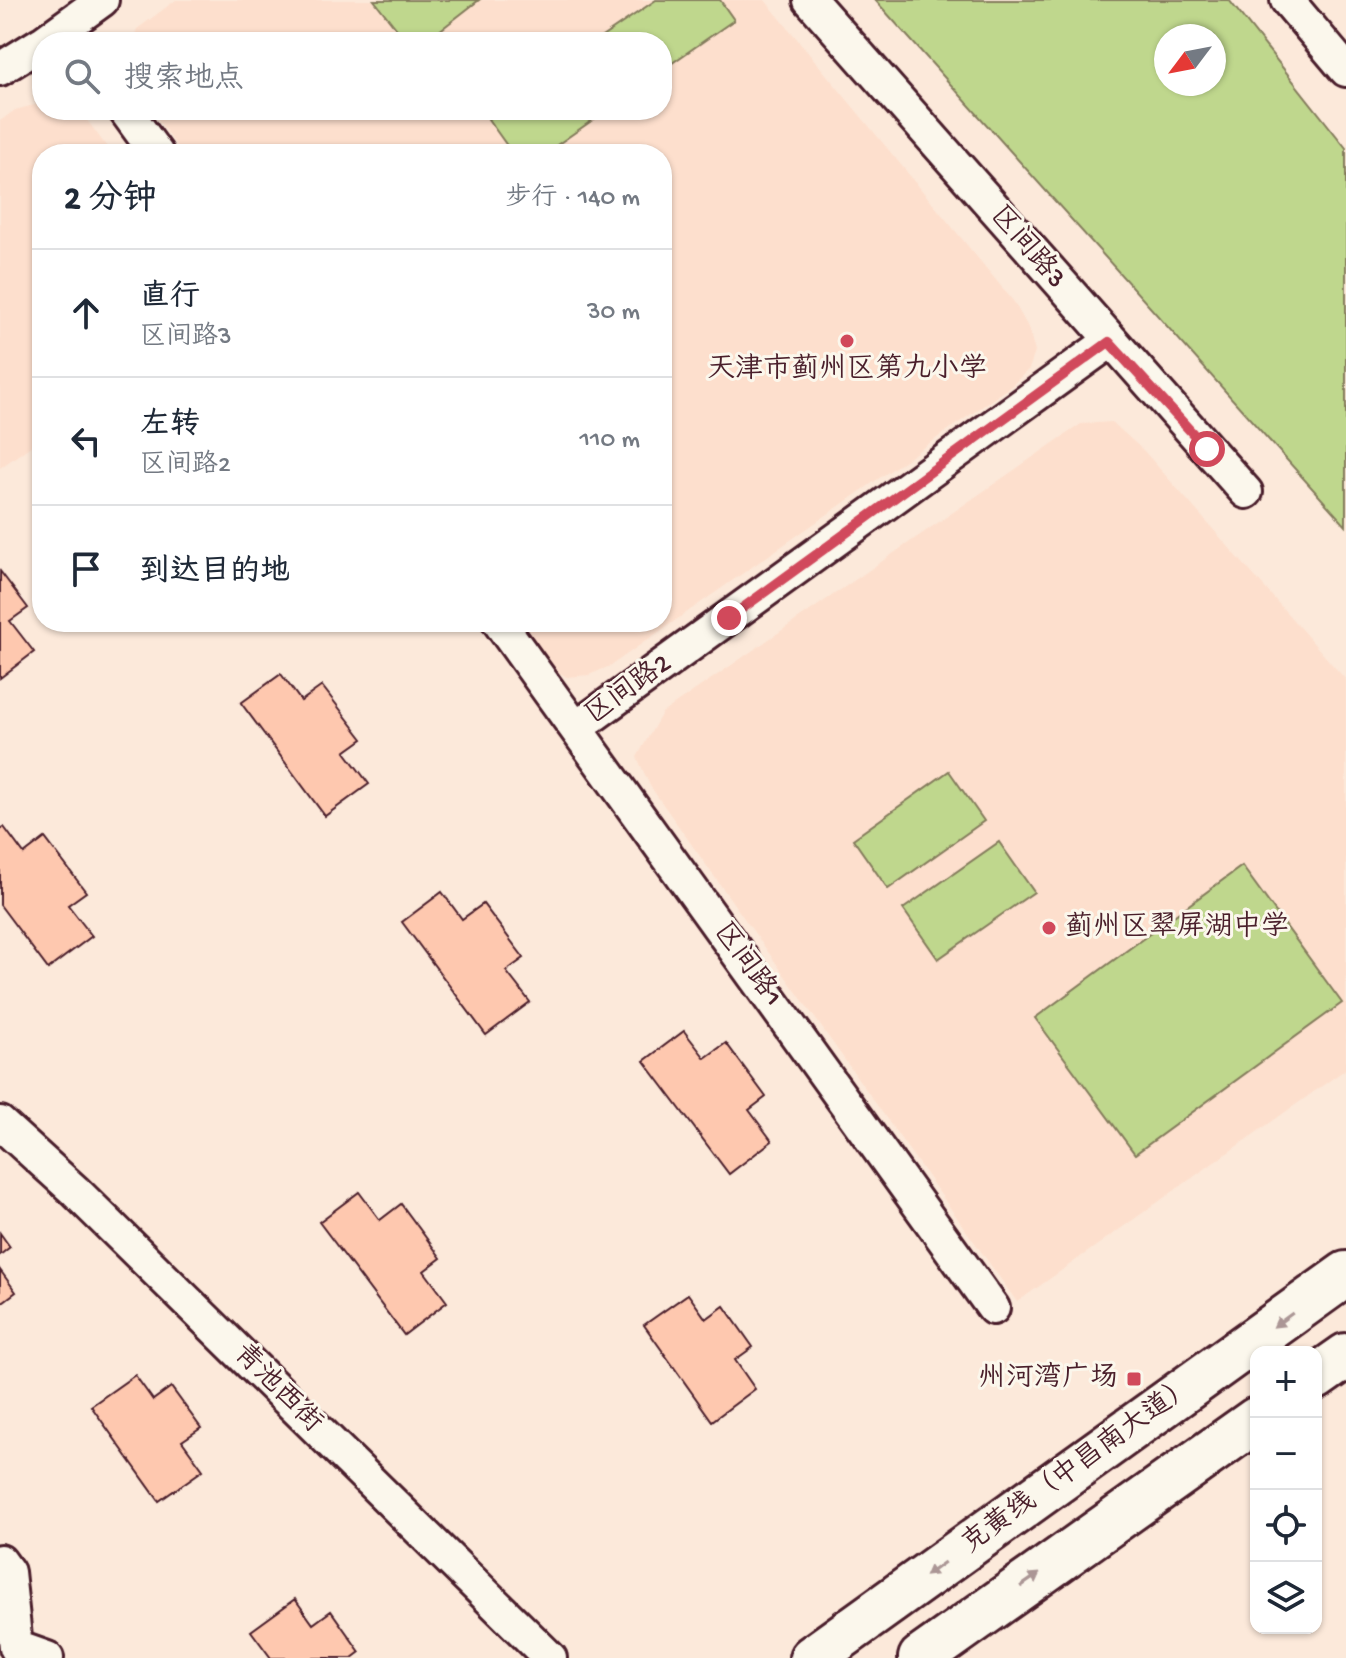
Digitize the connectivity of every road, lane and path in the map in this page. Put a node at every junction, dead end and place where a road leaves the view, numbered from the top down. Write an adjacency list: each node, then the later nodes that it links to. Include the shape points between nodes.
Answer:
1 (102, 0): 4 (street)
2 (810, 0): 10 (street, 区间路3)
3 (1287, 0): 7 (street)
4 (65, 32)
5 (32, 52): 6 (street)
6 (0, 69)
7 (1346, 70)
8 (132, 120): 9 (street)
9 (150, 144)
10 (1109, 342): 11 (street, 区间路3); 13 (street, 区间路2)
11 (1246, 492)
12 (506, 632): 13 (street, 区间路1)
13 (576, 728): 16 (street, 区间路1)
14 (0, 1123): 23 (street, 青池西街)
15 (1346, 1274): 24 (highway, 克黄线（中昌南大道）, one-way to 24)
16 (993, 1308)
17 (1346, 1356): 18 (highway)
18 (1322, 1373)
19 (1250, 1424): 25 (highway, one-way to 19)
20 (0, 1561): 21 (street, via 8,1572)
21 (9, 1653): 22 (street)
22 (47, 1658)
23 (550, 1658)
24 (812, 1658)
25 (921, 1658)

